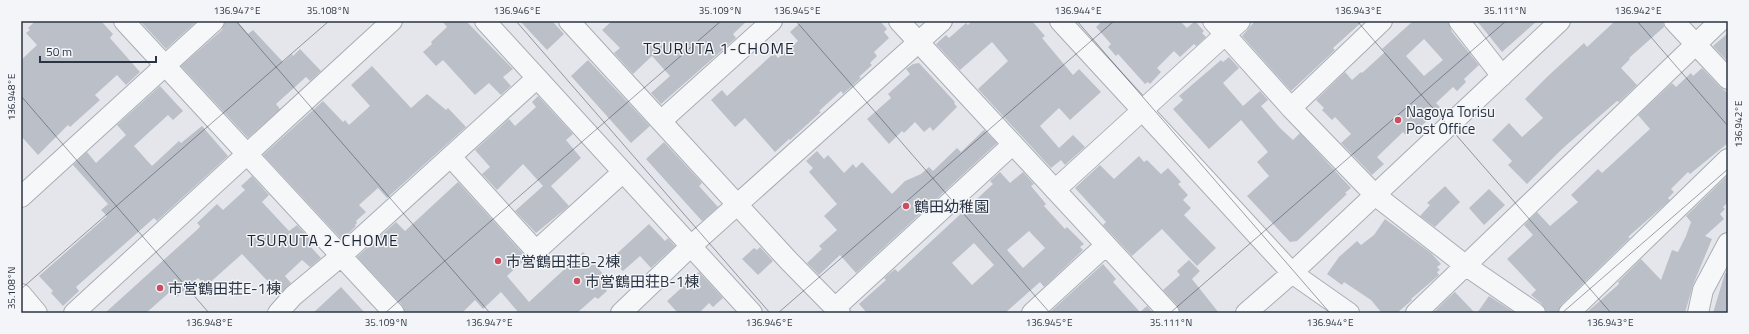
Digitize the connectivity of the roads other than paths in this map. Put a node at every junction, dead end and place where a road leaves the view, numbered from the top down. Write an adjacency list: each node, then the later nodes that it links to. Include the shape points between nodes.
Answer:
1 (124, 21): 18 (street)
2 (214, 21): 18 (street)
3 (392, 21): 26 (street)
4 (485, 21): 20 (street)
5 (772, 21): 24 (street)
6 (899, 21): 16 (street)
7 (942, 21): 16 (street)
8 (1060, 21): 23 (street)
9 (1382, 21): 22 (street)
10 (1459, 21): 19 (street)
11 (1560, 21): 19 (street)
12 (1674, 21): 17 (street)
13 (1720, 21): 17 (street)
14 (580, 24): 24 (street)
15 (1226, 25): 22 (street); 23 (street)
16 (918, 42): 25 (street); 33 (street)
17 (1696, 44): 21 (street); 38 (street)
18 (164, 66): 26 (street); 32 (street)
19 (1502, 76): 31 (street)
20 (537, 78): 27 (street); 29 (street)
21 (1728, 79)
22 (1291, 108): 31 (street)
23 (1142, 110): 30 (street); 39 (street)
24 (661, 121): 33 (street)
25 (1013, 144): 30 (street); 41 (street)
26 (247, 153): 37 (street); 43 (street)
27 (451, 157): 29 (street, via 536,251); 37 (street)
28 (1728, 159): 54 (street)
29 (623, 172): 35 (street)
30 (1055, 190): 34 (street)
31 (1375, 195): 38 (street); 39 (street)
32 (21, 197)
33 (738, 204): 35 (street); 41 (street, via 788,260)
34 (1106, 245): 48 (street); 49 (street)
35 (691, 246): 46 (street); 47 (street)
36 (1727, 250): 55 (street, via 1703,290)
37 (341, 256): 44 (street, via 293,296); 45 (street)
38 (1465, 265): 52 (street); 53 (street)
39 (1292, 273): 50 (street); 51 (street)
40 (21, 294): 42 (street)
41 (838, 310)
42 (37, 313)
43 (74, 313)
44 (278, 313)
45 (394, 313)
46 (621, 313)
47 (752, 313)
48 (1032, 313)
49 (1170, 313)
50 (1246, 313)
51 (1349, 313)
52 (1416, 313)
53 (1535, 313)
54 (1569, 313)
55 (1698, 313)

